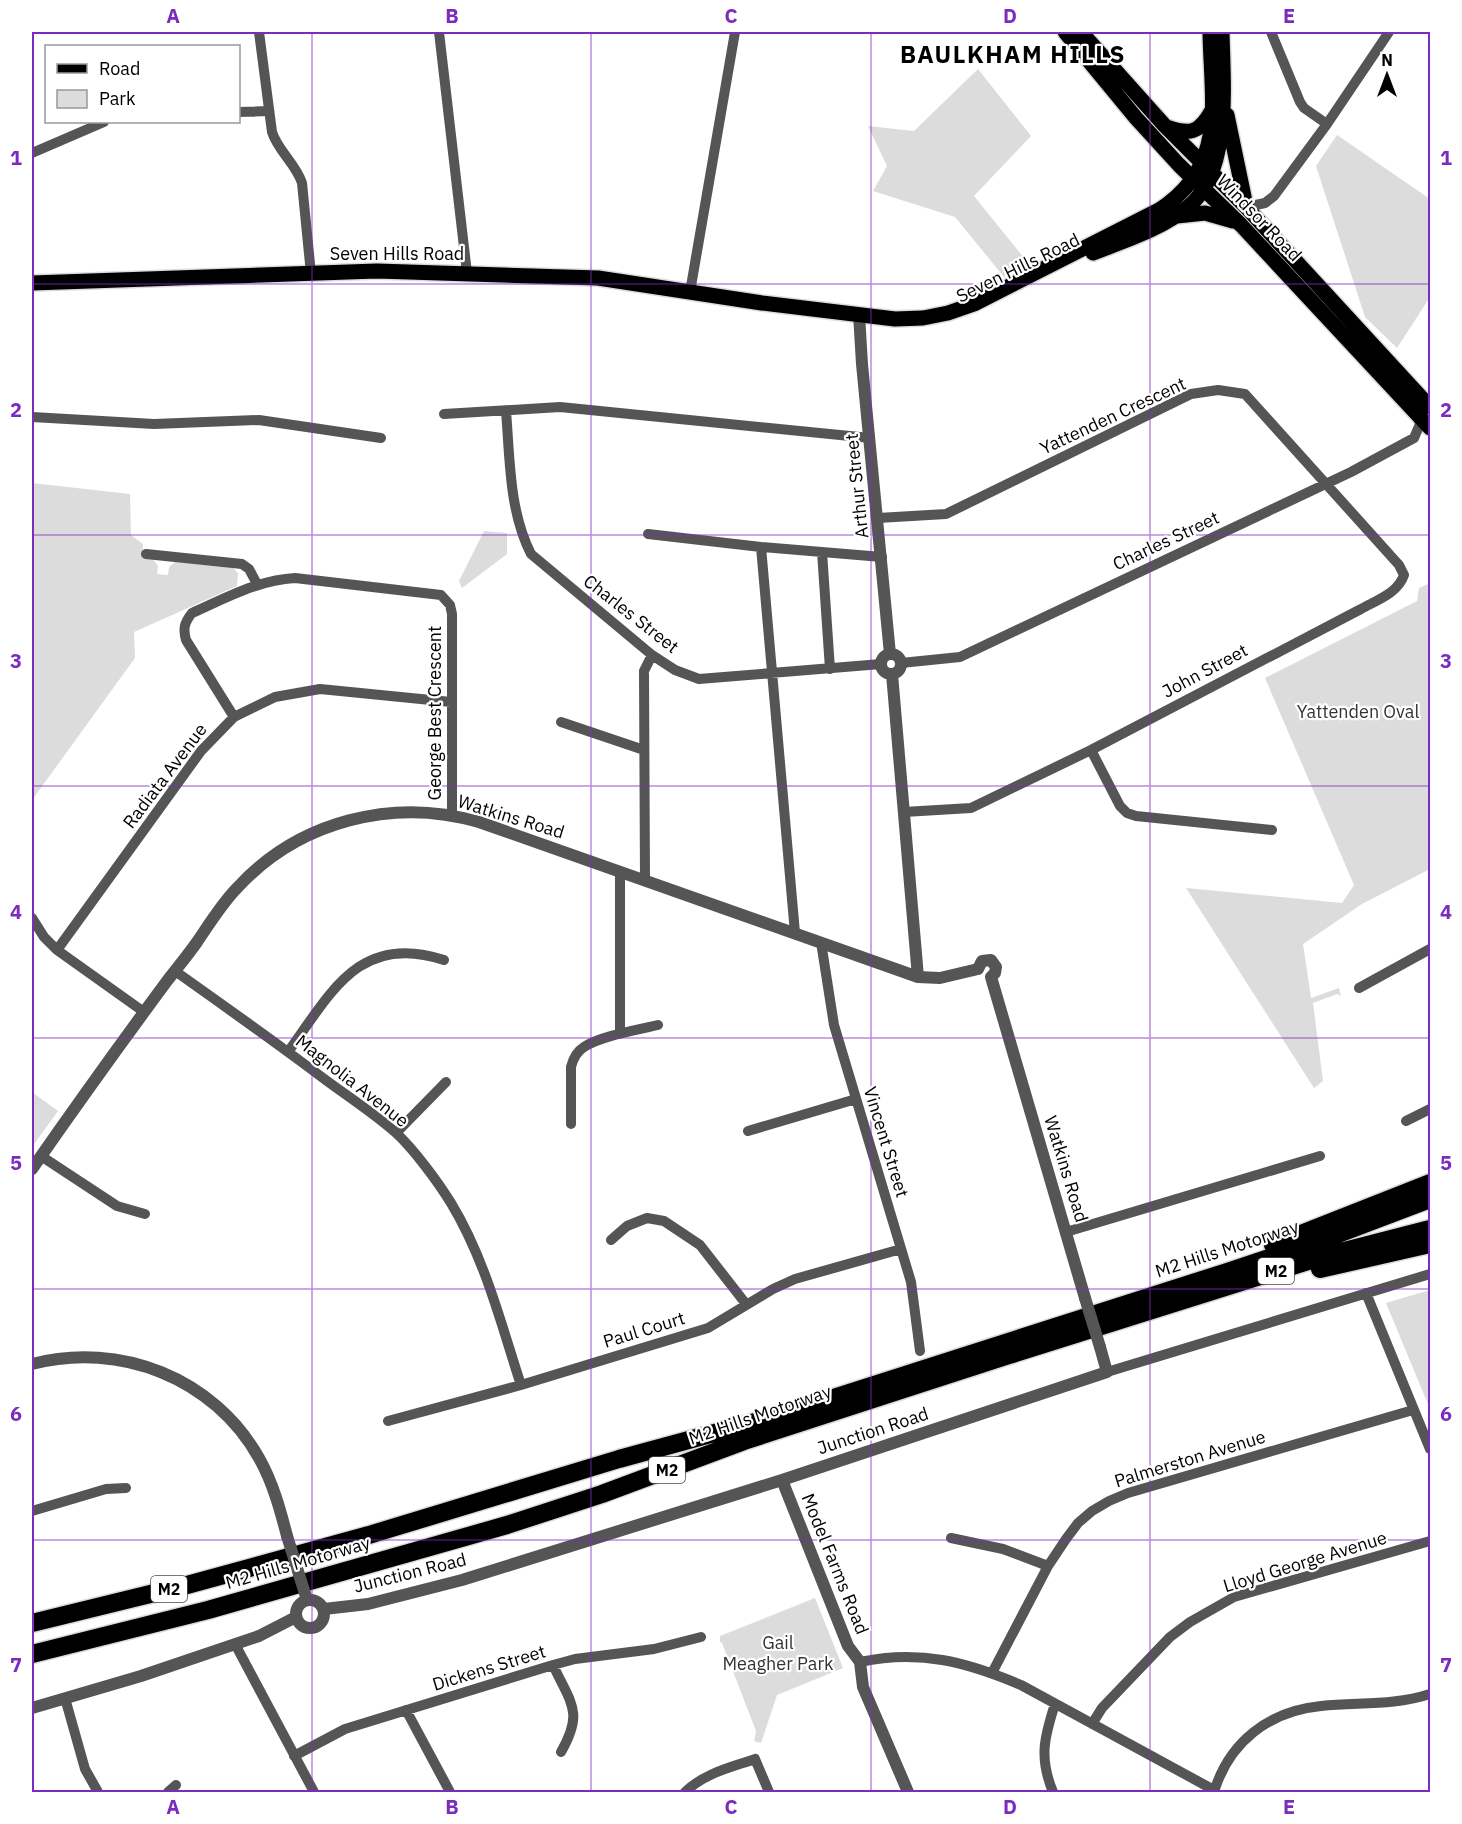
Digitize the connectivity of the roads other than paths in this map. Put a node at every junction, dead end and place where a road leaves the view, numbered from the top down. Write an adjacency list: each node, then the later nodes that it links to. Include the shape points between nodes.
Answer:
1 (259, 32): 11 (street)
2 (439, 32): 22 (street)
3 (735, 32): 25 (street)
4 (1065, 32): 18 (main road, Windsor Road, via 1136,118)
5 (1081, 32): 15 (main road, Windsor Road)
6 (1210, 32): 10 (main road)
7 (1222, 32): 10 (main road)
8 (1271, 32): 13 (street, via 1300,102)
9 (1389, 32): 13 (street)
10 (1218, 103): 15 (main road, via 1195,130 1186,132); 17 (main road); 19 (main road)
11 (269, 111): 12 (street); 23 (street, via 274,137 302,183)
12 (240, 112)
13 (1327, 124): 19 (street, via 1269,201)
14 (83, 125): 16 (street)
15 (1165, 126): 17 (main road, Windsor Road)
16 (32, 153)
17 (1207, 169): 18 (main road); 19 (main road, Windsor Road)
18 (1199, 184): 20 (main road, Seven Hills Road, via 1189,207); 21 (main road, Windsor Road); 26 (main road, Seven Hills Road, via 1159,210 975,304 923,318)
19 (1246, 207): 27 (main road, Windsor Road)
20 (1176, 216): 21 (main road, via 1212,214); 26 (main road, Seven Hills Road, via 947,323 900,329)
21 (1241, 225): 27 (main road, Windsor Road)
22 (467, 273): 23 (main road, Seven Hills Road); 25 (main road, Seven Hills Road, via 598,278)
23 (311, 274): 24 (main road, Seven Hills Road)
24 (32, 283)
25 (690, 292): 26 (main road, Seven Hills Road)
26 (860, 319): 33 (street, Arthur Street)
27 (1424, 410): 31 (main road, Windsor Road); 34 (street, Charles Street, via 1414,438)
28 (506, 411): 29 (street); 33 (street, via 560,407); 43 (street, Charles Street, via 513,500 531,554)
29 (444, 414)
30 (32, 417): 32 (street, via 154,424 259,420)
31 (1431, 428)
32 (381, 438)
33 (870, 438): 35 (street, Arthur Street)
34 (1328, 486): 35 (street, Yattenden Crescent, via 1245,394 1218,390 1191,394 946,514); 44 (street, Charles Street, via 960,657); 53 (street, John Street, via 1403,570 1398,586)
35 (878, 518): 40 (street, Arthur Street)
36 (648, 534): 37 (street)
37 (761, 547): 38 (street); 47 (street)
38 (822, 552): 40 (street); 46 (street)
39 (146, 554): 41 (street, via 242,564)
40 (882, 557): 42 (street, Arthur Street)
41 (257, 584): 49 (street, George Best Crescent, via 295,578 441,595 452,614); 50 (street, George Best Crescent, via 192,614 185,622 186,640)
42 (890, 654): 44 (street); 45 (street)
43 (652, 655): 47 (street, Charles Street, via 699,679); 52 (street, via 644,671)
44 (901, 663): 48 (street)
45 (881, 664): 46 (street, Charles Street); 48 (street)
46 (830, 669): 47 (street, Charles Street)
47 (771, 674): 60 (street)
48 (892, 674): 54 (street)
49 (451, 702): 50 (street, Radiata Avenue, via 320,689 274,697); 55 (street, George Best Crescent)
50 (234, 717): 63 (street, Radiata Avenue, via 201,751)
51 (561, 722): 52 (street)
52 (644, 750): 58 (street)
53 (1091, 750): 54 (street, John Street, via 970,808); 56 (street, via 1127,813)
54 (904, 812): 66 (street)
55 (452, 816): 57 (street, Watkins Road); 65 (street, Watkins Road, via 413,812 371,815 298,840 273,855 237,888)
56 (1272, 830)
57 (620, 872): 58 (street, Watkins Road); 70 (street)
58 (645, 881): 60 (street, Watkins Road)
59 (32, 918): 63 (street)
60 (795, 933): 61 (street, Watkins Road)
61 (821, 942): 66 (street, Watkins Road); 73 (street, Vincent Street, via 834,1025)
62 (1431, 949): 67 (street)
63 (57, 950): 68 (street)
64 (444, 960): 71 (street, via 426,954 400,953 356,967 339,981)
65 (175, 971): 68 (street, Watkins Road); 71 (street, Magnolia Avenue)
66 (918, 977): 86 (street, Watkins Road, via 940,978 978,969 985,960 993,962 996,970 991,977)
67 (1359, 988)
68 (144, 1012): 79 (street, Watkins Road)
69 (658, 1025): 70 (street)
70 (620, 1034): 76 (street, via 585,1046 574,1058)
71 (288, 1052): 78 (street, Magnolia Avenue)
72 (446, 1082): 78 (street)
73 (856, 1099): 77 (street); 89 (street, Vincent Street)
74 (1431, 1109): 75 (street)
75 (1406, 1121)
76 (571, 1124)
77 (748, 1131)
78 (396, 1133): 98 (street, Magnolia Avenue, via 450,1202 467,1232)
79 (41, 1156): 81 (street, Watkins Road); 84 (street, via 117,1206)
80 (1320, 1156): 86 (street)
81 (32, 1169)
82 (1431, 1183): 92 (highway)
83 (1431, 1199): 92 (highway, M2 Hills Motorway / M2, via 1314,1243)
84 (145, 1214)
85 (1431, 1229): 94 (highway, M2 Hills Motorway / M2, via 1321,1257)
86 (1066, 1232): 97 (street, Watkins Road, bridge)
87 (611, 1240): 93 (street, via 627,1226 647,1218 664,1221 699,1245)
88 (1431, 1244): 94 (highway)
89 (901, 1249): 93 (street, Paul Court, via 795,1280); 95 (street, Vincent Street, via 911,1282)
90 (1431, 1274): 91 (street, Junction Road)
91 (1366, 1293): 97 (street, Junction Road); 99 (street)
92 (1150, 1297): 111 (highway, M2 Hills Motorway / M2, via 777,1416 369,1535)
93 (746, 1304): 98 (street, Paul Court, via 708,1328)
94 (1123, 1319): 114 (highway, M2 Hills Motorway / M2, via 806,1421 507,1525 207,1610)
95 (920, 1351)
96 (32, 1364): 108 (street, bridge, via 86,1356 121,1359 170,1375 199,1392 237,1425 258,1456 275,1492)
97 (1107, 1372): 102 (street, Junction Road)
98 (521, 1385): 100 (street, Paul Court)
99 (1413, 1410): 101 (street); 107 (street, Palmerston Avenue, via 1109,1500 1078,1523)
100 (388, 1422)
101 (1431, 1449)
102 (782, 1480): 109 (street, Junction Road, via 462,1580 368,1604); 115 (street, Model Farms Road, via 848,1646)
103 (126, 1488): 104 (street, via 106,1489)
104 (32, 1511)
105 (951, 1538): 107 (street, via 1003,1549)
106 (1431, 1541): 123 (street, Lloyd George Avenue, via 1234,1597 1213,1608 1170,1637 1102,1708)
107 (1048, 1566): 117 (street, Palmerston Avenue)
108 (307, 1600): 109 (street, via 319,1602); 110 (street, via 299,1605)
109 (324, 1609): 110 (street, via 324,1618 314,1628 305,1627)
110 (296, 1617): 113 (street)
111 (32, 1623)
112 (701, 1637): 116 (street, Dickens Street, via 654,1649)
113 (235, 1644): 119 (street); 125 (street)
114 (32, 1654)
115 (860, 1662): 117 (street, via 907,1656 964,1663); 132 (street, Model Farms Road, via 863,1687)
116 (553, 1665): 122 (street, Dickens Street); 124 (street, via 573,1709 572,1734)
117 (992, 1673): 120 (street)
118 (1431, 1694): 126 (street, via 1373,1705 1320,1706 1287,1712 1260,1726 1240,1744)
119 (65, 1698): 121 (street); 127 (street, via 86,1769)
120 (1055, 1704): 123 (street); 133 (street, via 1043,1751)
121 (32, 1708)
122 (406, 1710): 125 (street, Dickens Street, via 345,1729); 129 (street)
123 (1092, 1724): 126 (street)
124 (561, 1752)
125 (294, 1756): 128 (street)
126 (1214, 1791)
127 (98, 1792)
128 (314, 1792)
129 (450, 1792)
130 (685, 1792): 131 (street, via 710,1774 755,1759)
131 (769, 1792)
132 (908, 1792)
133 (1053, 1792)

